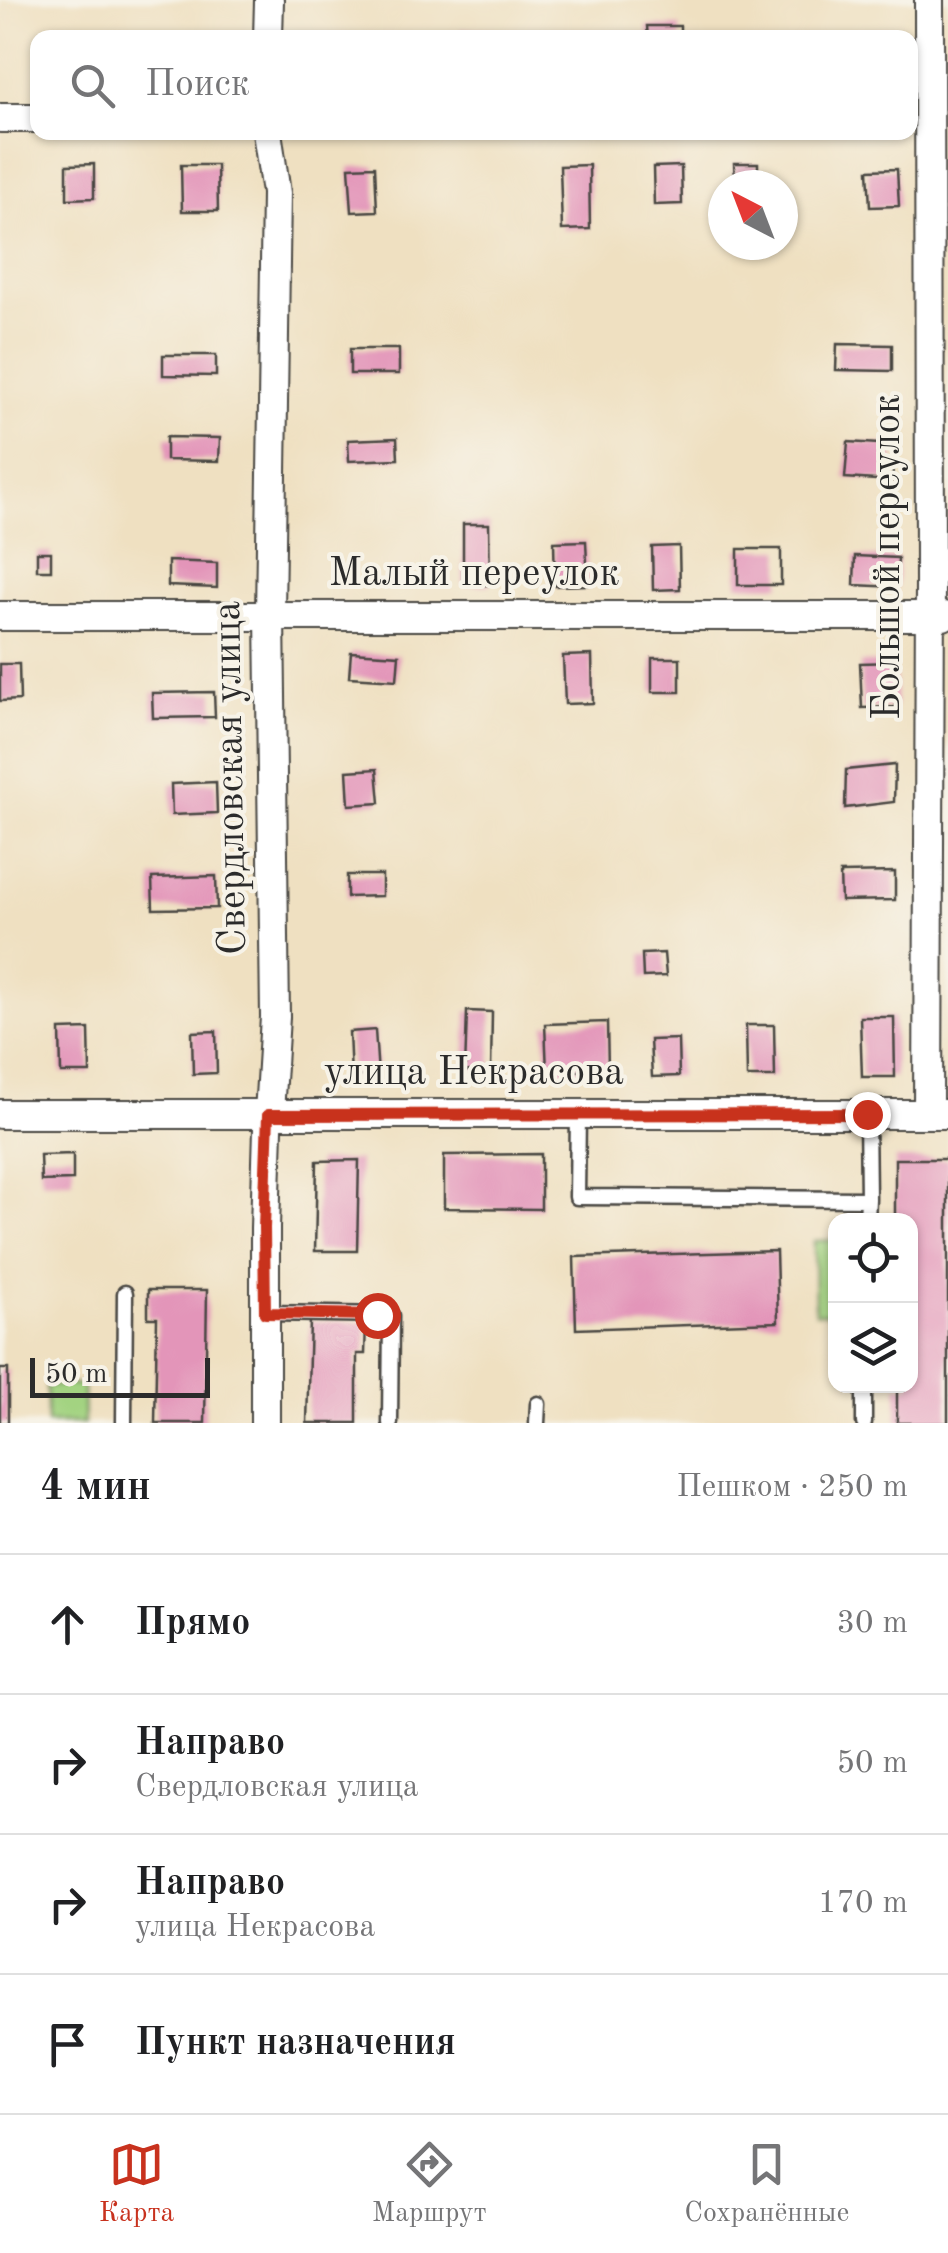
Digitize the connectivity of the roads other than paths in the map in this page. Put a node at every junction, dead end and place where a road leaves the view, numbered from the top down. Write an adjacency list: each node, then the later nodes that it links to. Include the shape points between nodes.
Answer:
1 (270, 0): 3 (street)
2 (928, 0): 4 (street, Большой переулок)
3 (268, 30)
4 (929, 117): 10 (street, Большой переулок)
5 (0, 118): 6 (street)
6 (30, 118)
7 (268, 140): 8 (street, Свердловская улица, via 276,193)
8 (270, 614): 9 (street, Малый переулок); 10 (street, Малый переулок); 15 (street, Свердловская улица, via 275,1018)
9 (0, 616)
10 (939, 616): 14 (street, Большой переулок)
11 (0, 1114): 15 (street, улица Некрасова)
12 (578, 1114): 13 (street, улица Некрасова); 15 (street, улица Некрасова); 16 (lane, via 577,1197)
13 (867, 1114): 14 (street, улица Некрасова); 16 (lane)
14 (938, 1114)
15 (268, 1115): 19 (street, Свердловская улица)
16 (868, 1199): 17 (lane)
17 (867, 1213)
18 (125, 1293): 22 (lane)
19 (265, 1313): 23 (street, Свердловская улица); 24 (lane, via 391,1316)
20 (864, 1393): 26 (lane)
21 (538, 1404): 25 (lane)
22 (124, 1423)
23 (265, 1423)
24 (390, 1423)
25 (538, 1423)
26 (864, 1423)

